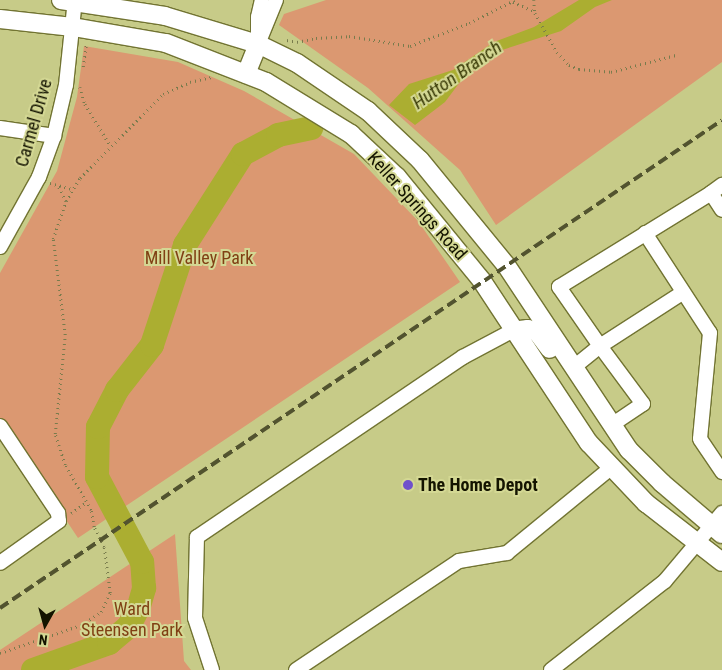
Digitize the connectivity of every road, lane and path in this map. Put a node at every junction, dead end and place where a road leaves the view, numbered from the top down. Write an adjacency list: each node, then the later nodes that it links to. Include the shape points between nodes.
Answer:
1 (70, 0): 8 (street, Carmel Drive); 11 (main road, Keller Springs Road, via 165,16)
2 (262, 0): 11 (street)
3 (276, 0): 11 (street)
4 (534, 0): 6 (path)
5 (514, 1): 6 (path); 9 (path, via 410,46 348,36 297,42)
6 (536, 13): 12 (path, via 562,59 589,72 626,70)
7 (0, 19): 8 (main road, Keller Springs Road)
8 (73, 26): 14 (main road, Keller Springs Road, via 166,43); 18 (street, Carmel Drive, via 66,86)
9 (286, 40)
10 (86, 44): 13 (path)
11 (258, 44): 14 (main road); 31 (main road, Keller Springs Road, via 297,63 368,111 420,160 506,265)
12 (676, 55)
13 (82, 70)
14 (246, 74): 29 (main road, Keller Springs Road, via 300,100 351,134 397,177 482,281)
15 (220, 77): 19 (path, via 190,82 163,94)
16 (81, 78): 19 (path, via 80,94)
17 (0, 128): 18 (street)
18 (54, 136): 20 (street, Carmel Drive)
19 (110, 145): 22 (path)
20 (39, 177): 21 (path); 27 (street, Carmel Drive)
21 (59, 187): 22 (path); 24 (path)
22 (72, 188): 24 (path)
23 (716, 189): 25 (street); 26 (street)
24 (66, 201): 36 (path, via 54,239 66,335 55,434 64,465)
25 (722, 210)
26 (645, 233): 28 (street); 30 (street, via 559,287)
27 (0, 247)
28 (682, 293): 30 (street); 35 (street, via 710,333 700,439)
29 (512, 331): 31 (main road, via 528,328 537,332 555,355); 34 (main road, Keller Springs Road, via 589,443); 44 (street, via 463,357 197,537 195,618)
30 (600, 346): 31 (street); 32 (street, via 643,404)
31 (574, 367): 32 (main road, Keller Springs Road)
32 (613, 424): 38 (main road, Keller Springs Road, via 629,450 662,483)
33 (0, 426): 37 (street, via 58,513)
34 (612, 467): 39 (main road, Keller Springs Road, via 646,503); 43 (street, via 507,553 459,561)
35 (722, 472)
36 (87, 502): 37 (path); 42 (path, via 106,552 110,577 108,602 81,625)
37 (59, 521): 41 (street)
38 (718, 524): 39 (street)
39 (696, 543): 40 (main road, Keller Springs Road); 45 (street, via 665,581)
40 (722, 562)
41 (0, 563)
42 (0, 653)
43 (302, 668)
44 (212, 670)
45 (551, 670)

